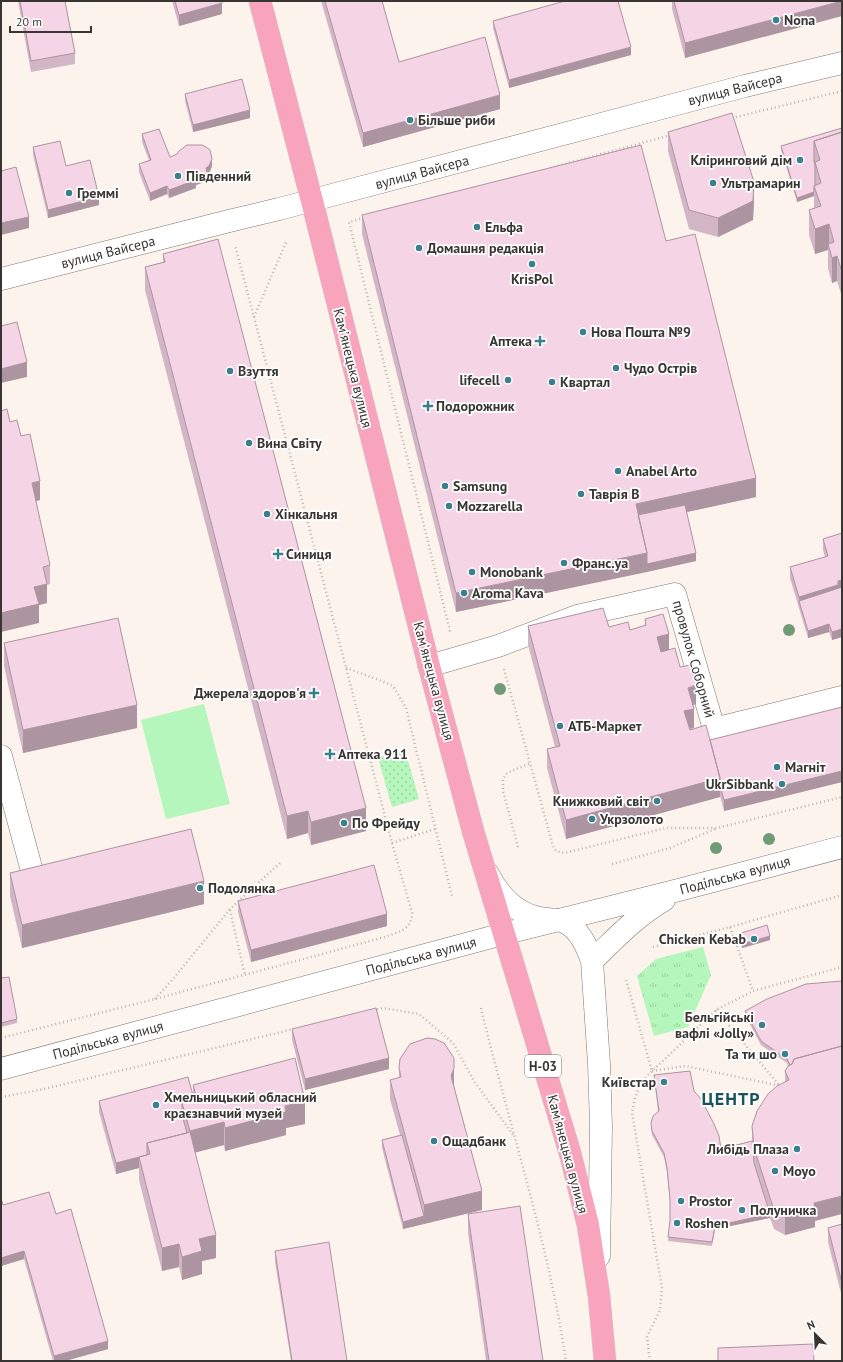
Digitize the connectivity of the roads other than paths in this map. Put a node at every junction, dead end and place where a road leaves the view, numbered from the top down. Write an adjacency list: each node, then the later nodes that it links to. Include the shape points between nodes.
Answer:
1 (260, 1): 3 (main road, Камʼянецька вулиця)
2 (842, 63): 3 (street, вулиця Вайсера, via 745,86)
3 (312, 201): 4 (street, вулиця Вайсера); 5 (main road, Камʼянецька вулиця)
4 (1, 279)
5 (429, 666): 6 (street, провулок Соборний, via 498,646 577,616 675,594 714,729); 9 (main road, Камʼянецька вулиця)
6 (842, 697)
7 (1, 756): 10 (street)
8 (842, 847): 11 (street, Подільська вулиця)
9 (482, 862): 12 (street, via 500,894 513,906 534,917); 13 (main road, Камʼянецька вулиця)
10 (32, 871)
11 (700, 885): 12 (street, Подільська вулиця); 14 (street, via 671,896 646,910)
12 (558, 920): 13 (street, Подільська вулиця); 14 (street, via 569,925 581,937)
13 (503, 934): 15 (street, Подільська вулиця); 16 (main road, Камʼянецька вулиця / Н-03, via 570,1153 588,1226)
14 (592, 961): 16 (street, via 601,1126)
15 (1, 1069)
16 (599, 1296): 17 (main road, Камʼянецька вулиця / Н-03)
17 (605, 1361)

